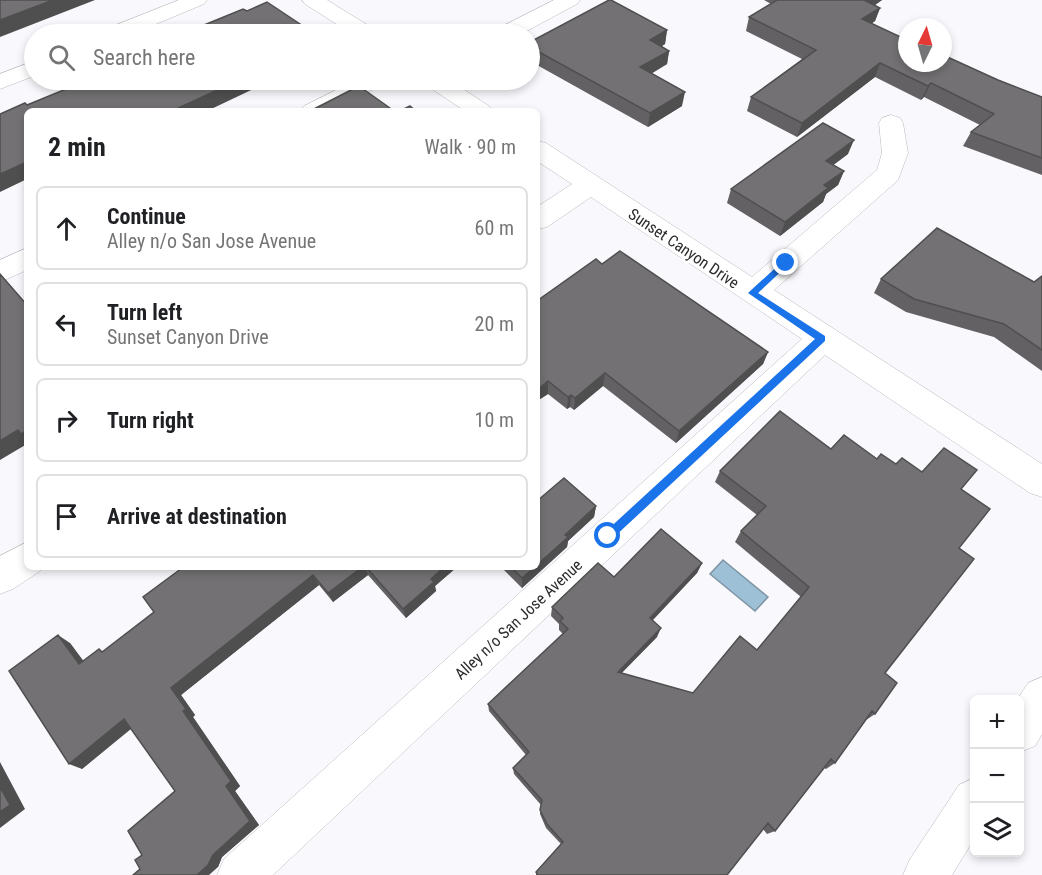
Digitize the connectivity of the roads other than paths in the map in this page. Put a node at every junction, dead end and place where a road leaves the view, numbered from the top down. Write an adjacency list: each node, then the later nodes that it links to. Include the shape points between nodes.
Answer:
1 (197, 0): 4 (street)
2 (312, 0): 5 (street)
3 (570, 0): 6 (street)
4 (138, 24)
5 (350, 24)
6 (524, 24)
7 (24, 72): 8 (street)
8 (0, 82)
9 (353, 90): 11 (street)
10 (449, 90): 12 (street)
11 (318, 108)
12 (476, 108)
13 (891, 123): 19 (street, via 895,153 889,174)
14 (540, 151): 15 (street, Sunset Canyon Drive)
15 (590, 185): 16 (street); 19 (street, Sunset Canyon Drive)
16 (540, 218)
17 (24, 260): 18 (street)
18 (0, 272)
19 (752, 293): 20 (street, Sunset Canyon Drive)
20 (822, 339): 21 (street, Sunset Canyon Drive); 27 (street, Alley n/o San Jose Avenue)
21 (1042, 483)
22 (24, 561): 23 (street)
23 (0, 577)
24 (1042, 697): 25 (street)
25 (1024, 725)
26 (973, 803): 28 (street)
27 (240, 875)
28 (926, 875)

